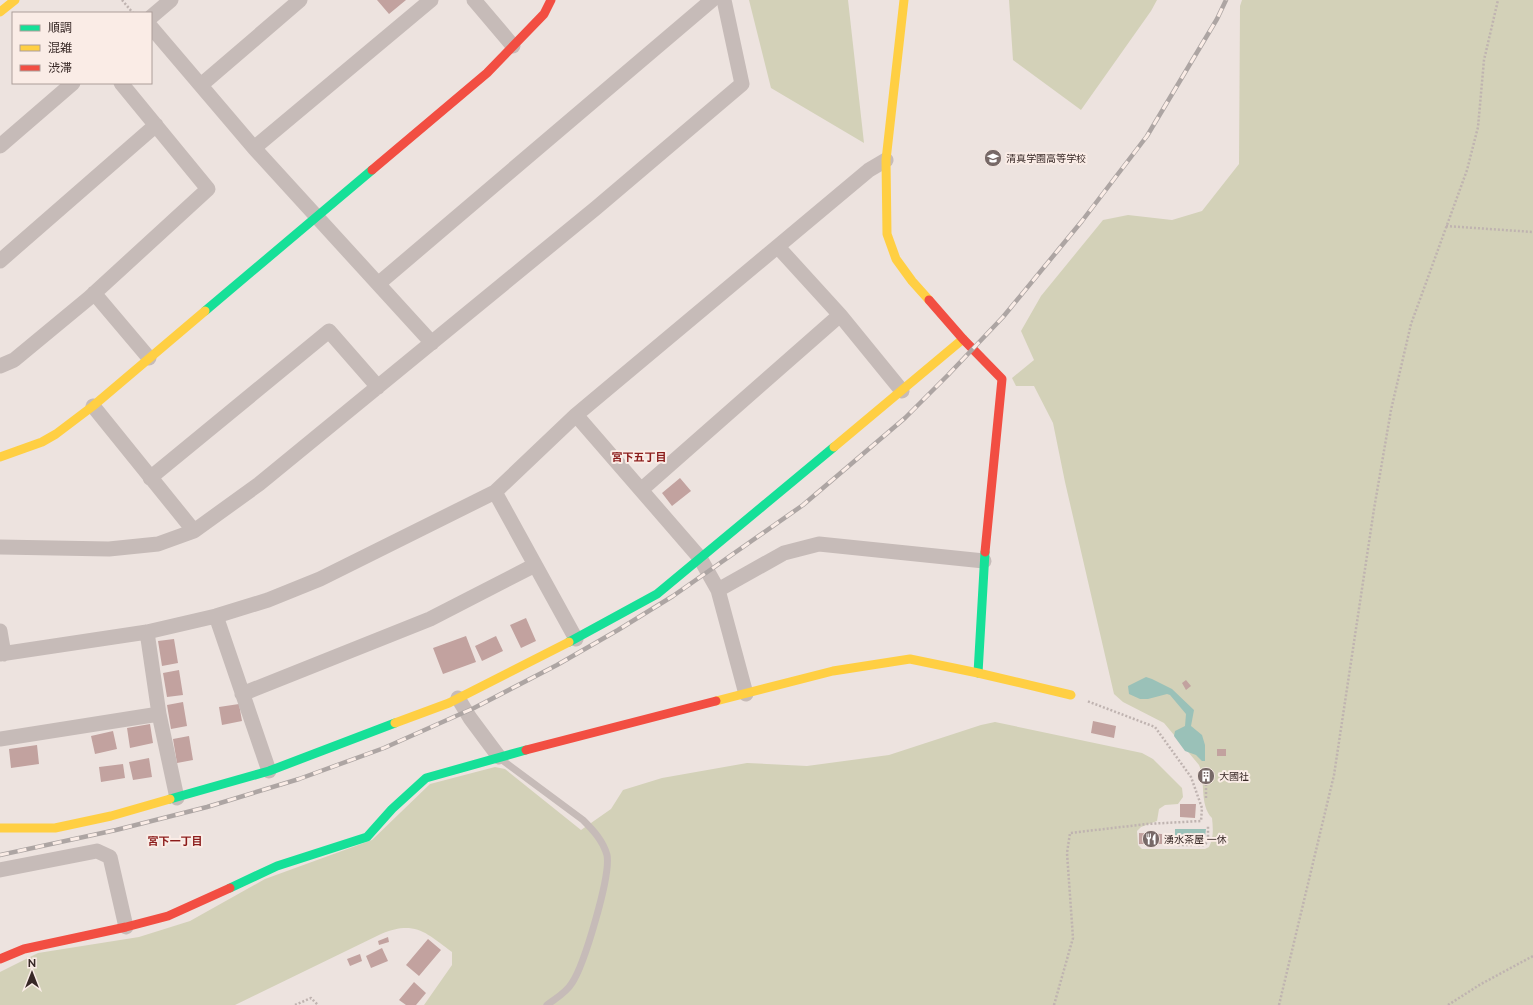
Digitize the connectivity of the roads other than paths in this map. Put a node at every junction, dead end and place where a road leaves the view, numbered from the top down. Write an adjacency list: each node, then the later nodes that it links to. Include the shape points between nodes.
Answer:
1 (15, 0): 10 (main road)
2 (171, 0): 11 (street)
3 (300, 0): 16 (street)
4 (431, 0): 19 (street)
5 (474, 0): 13 (street)
6 (551, 0): 13 (main road, via 544,14)
7 (712, 0): 24 (street)
8 (724, 0): 28 (street, via 742,84)
9 (904, 0): 20 (main road)
10 (0, 12)
11 (152, 16)
12 (152, 28): 16 (street)
13 (513, 46): 21 (main road, via 487,73)
14 (72, 84): 18 (street)
15 (122, 84): 17 (street)
16 (201, 85): 19 (street)
17 (156, 125): 23 (street); 25 (street, via 208,189)
18 (0, 146)
19 (254, 148): 21 (street)
20 (886, 160): 22 (street, via 869,170); 27 (main road, via 888,234 896,259)
21 (317, 216): 24 (street); 29 (main road)
22 (778, 247): 26 (street); 34 (street)
23 (0, 262)
24 (378, 284): 28 (street)
25 (94, 293): 29 (street); 30 (street, via 14,360)
26 (840, 315): 32 (street); 37 (street)
27 (963, 339): 32 (main road); 42 (main road, via 1002,379)
28 (432, 343): 31 (street)
29 (149, 358): 33 (main road)
30 (0, 366)
31 (378, 387): 36 (street, via 329,331); 39 (street, via 259,484)
32 (902, 391): 41 (main road)
33 (93, 406): 35 (main road, via 42,442); 36 (street)
34 (576, 415): 37 (street); 38 (street)
35 (0, 457)
36 (150, 478): 39 (street)
37 (641, 490): 41 (street)
38 (495, 492): 43 (street); 45 (street, via 320,580)
39 (194, 531): 40 (street, via 158,544 109,549)
40 (0, 546)
41 (700, 558): 44 (street); 48 (main road, via 657,594)
42 (984, 561): 44 (street, via 819,544 784,553); 50 (main road)
43 (535, 565): 48 (street); 51 (street, via 430,619)
44 (718, 590): 52 (street)
45 (216, 616): 47 (street); 51 (street)
46 (0, 632): 49 (street)
47 (147, 632): 49 (street); 55 (street)
48 (576, 639): 54 (main road)
49 (2, 654)
50 (978, 673): 52 (main road, via 910,659 833,671); 53 (main road)
51 (242, 694): 58 (street)
52 (746, 694): 57 (main road)
53 (1071, 695)
54 (458, 698): 57 (street); 58 (main road)
55 (159, 714): 56 (street); 59 (street)
56 (0, 739)
57 (499, 757): 62 (main road, via 426,778 392,809 367,837 276,866 168,916); 64 (lane, via 583,820 594,831 607,857 606,879 599,907 573,982 566,991)
58 (269, 771): 59 (main road)
59 (177, 798): 60 (main road, via 55,828)
60 (0, 828)
61 (0, 870): 62 (street, via 97,851 110,857)
62 (126, 927): 63 (main road, via 24,949)
63 (0, 959)
64 (547, 1005)

